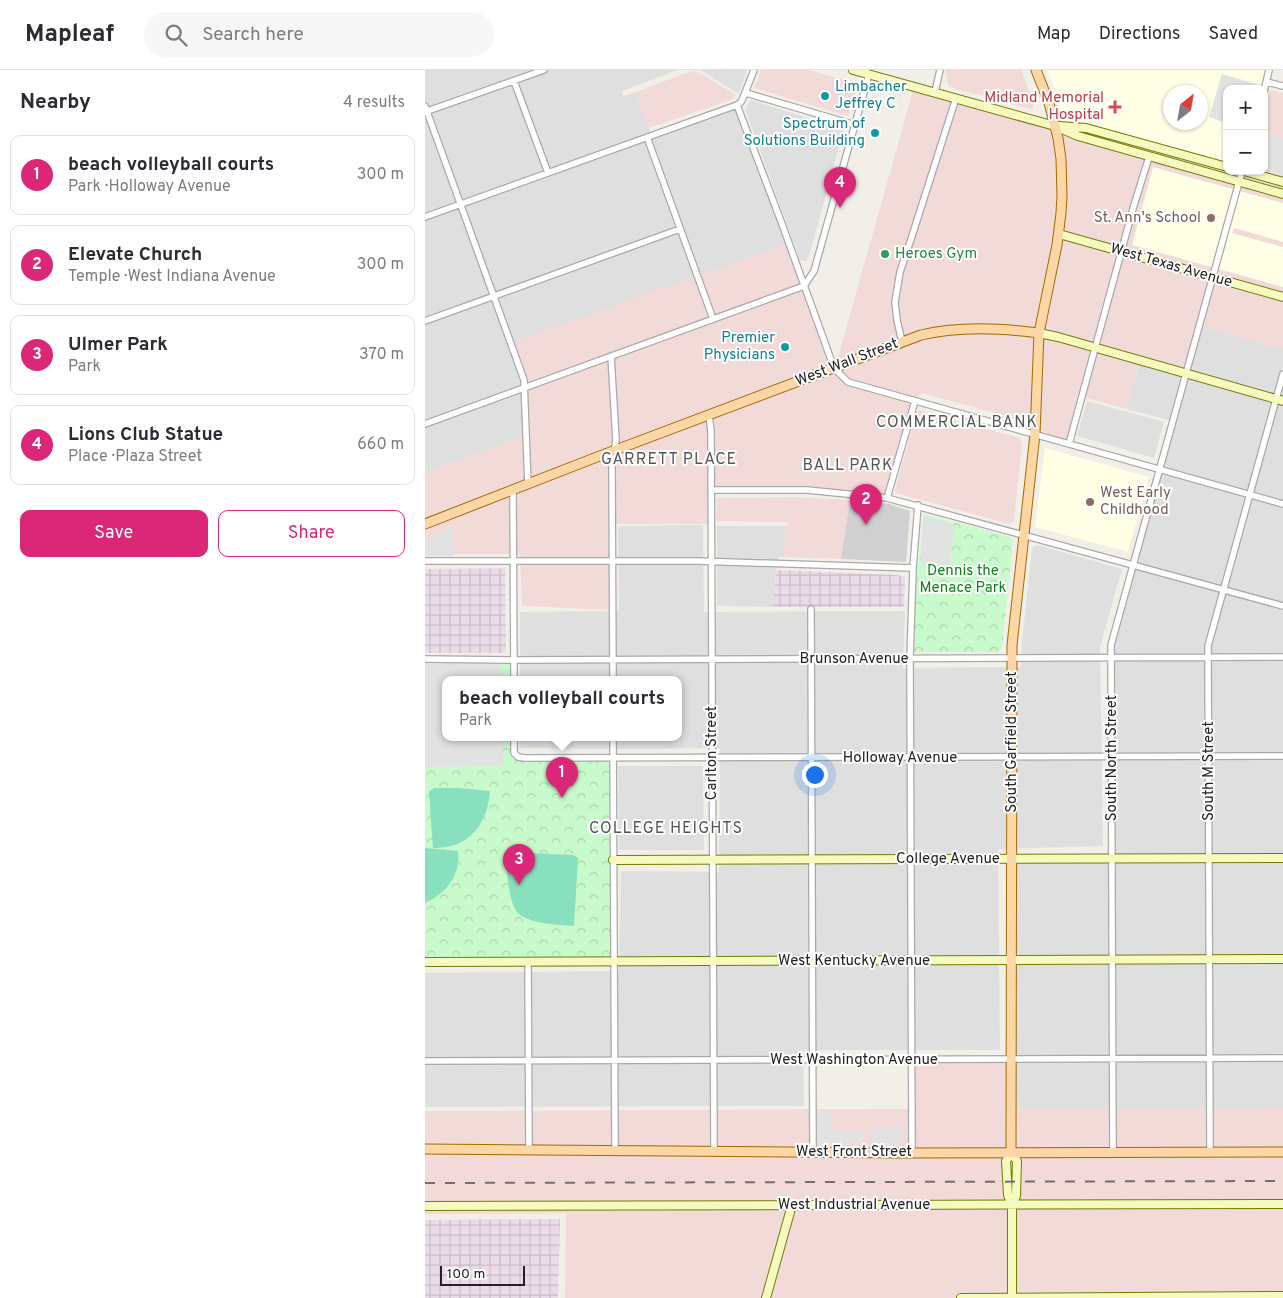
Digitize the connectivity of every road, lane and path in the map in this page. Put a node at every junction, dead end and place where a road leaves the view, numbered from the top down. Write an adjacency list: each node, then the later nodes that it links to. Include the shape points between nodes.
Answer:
1 (544, 70): 8 (street)
2 (754, 70): 12 (street)
3 (853, 70): 7 (street)
4 (940, 70): 13 (street)
5 (1036, 70): 18 (main road, South Garfield Street)
6 (1269, 70): 9 (street)
7 (869, 74): 13 (street); 17 (street)
8 (514, 81): 16 (street); 22 (street)
9 (1267, 82): 10 (street); 11 (street)
10 (1266, 85)
11 (1283, 86)
12 (746, 92): 15 (street); 17 (street)
13 (935, 92): 14 (street)
14 (956, 98): 18 (street); 40 (street, via 900,272 895,302)
15 (737, 105): 19 (street); 34 (street)
16 (426, 110): 28 (street)
17 (855, 125): 34 (street, via 813,271)
18 (1055, 126): 20 (street); 21 (street, via 1087,128); 31 (main road, South Garfield Street, via 1062,175)
19 (647, 137): 22 (street); 30 (street)
20 (1149, 157): 25 (street); 32 (street)
21 (1223, 165)
22 (548, 173): 28 (street)
23 (1242, 175): 25 (street, South North Street)
24 (1258, 175): 26 (street)
25 (1239, 182): 27 (street); 33 (street, South North Street)
26 (1283, 182)
27 (1283, 194)
28 (461, 204): 29 (street); 35 (street)
29 (425, 217)
30 (680, 229): 35 (street); 37 (street)
31 (1059, 234): 32 (street, West Texas Avenue); 39 (main road, South Garfield Street)
32 (1121, 252): 33 (street, West Texas Avenue); 41 (street)
33 (1212, 277): 36 (street, West Texas Avenue); 44 (street, South North Street)
34 (804, 286): 37 (street); 43 (street)
35 (494, 296): 38 (street); 46 (street)
36 (1283, 297)
37 (713, 319): 42 (street)
38 (425, 321)
39 (1039, 333): 40 (main road, West Wall Street, via 981,328 948,330); 41 (street, West Wall Street); 51 (main road, South Garfield Street)
40 (902, 342): 43 (main road, West Wall Street)
41 (1096, 348): 44 (street, West Wall Street); 52 (street)
42 (611, 356): 46 (street); 53 (street)
43 (833, 368): 48 (street, via 848,382); 49 (main road, West Wall Street)
44 (1186, 374): 47 (street, West Wall Street); 54 (street, South North Street)
45 (1283, 374): 47 (street, South M Street)
46 (524, 388): 50 (street); 55 (street)
47 (1280, 400): 58 (street, South M Street)
48 (915, 401): 51 (street); 59 (street)
49 (709, 416): 53 (main road, West Wall Street); 57 (street, Carlton Street)
50 (425, 424)
51 (1035, 434): 52 (street); 63 (main road, South Garfield Street)
52 (1069, 444): 54 (street)
53 (614, 451): 55 (main road, West Wall Street); 65 (street)
54 (1160, 470): 58 (street); 68 (street, South North Street)
55 (527, 484): 56 (main road, West Wall Street)
56 (513, 490): 62 (main road, West Wall Street); 64 (street)
57 (712, 490): 59 (street, via 807,490); 67 (street, Carlton Street)
58 (1250, 494): 60 (street); 70 (street, South M Street)
59 (887, 498): 61 (street)
60 (1283, 504)
61 (918, 506): 63 (street); 69 (street)
62 (425, 524)
63 (1024, 535): 68 (street); 75 (main road, South Garfield Street)
64 (514, 560): 65 (street); 66 (street); 82 (street)
65 (612, 560): 67 (street); 79 (street)
66 (425, 561)
67 (712, 561): 69 (street); 80 (street, Carlton Street)
68 (1133, 565): 70 (street); 76 (street, South North Street, via 1111,645)
69 (913, 568): 74 (street)
70 (1224, 590): 71 (street); 77 (street, South M Street, via 1208,646)
71 (1283, 606)
72 (811, 609): 81 (street)
73 (1283, 657): 77 (street, Brunson Avenue)
74 (910, 658): 75 (street, Brunson Avenue); 81 (street, Brunson Avenue); 89 (street)
75 (1012, 658): 76 (street, Brunson Avenue); 90 (main road, South Garfield Street)
76 (1111, 658): 77 (street, Brunson Avenue); 91 (street, South North Street)
77 (1208, 658): 87 (street, South M Street)
78 (425, 659): 82 (street, Brunson Avenue)
79 (613, 659): 80 (street, Brunson Avenue); 82 (street, Brunson Avenue); 84 (street)
80 (712, 659): 81 (street, Brunson Avenue); 93 (street, Carlton Street)
81 (811, 659): 94 (street)
82 (515, 660): 83 (street)
83 (514, 676)
84 (613, 676)
85 (514, 741): 92 (street, Holloway Avenue, via 517,756 525,758)
86 (613, 741): 92 (street)
87 (1209, 756): 88 (street, Holloway Avenue); 91 (street, Holloway Avenue); 96 (street, South M Street)
88 (1283, 756)
89 (910, 757): 90 (street, Holloway Avenue); 94 (street, Holloway Avenue); 99 (street)
90 (1012, 757): 91 (street, Holloway Avenue); 100 (main road, South Garfield Street)
91 (1112, 757): 95 (street, South North Street)
92 (613, 758): 93 (street, Holloway Avenue); 101 (street)
93 (712, 758): 94 (street, Holloway Avenue); 102 (street, Carlton Street)
94 (812, 758): 98 (street)
95 (1112, 858): 96 (street, College Avenue); 100 (street, College Avenue); 104 (street, South North Street)
96 (1209, 858): 97 (street, College Avenue); 105 (street, South M Street)
97 (1283, 858)
98 (812, 859): 99 (street, College Avenue); 102 (street, College Avenue); 108 (street)
99 (911, 859): 100 (street, College Avenue); 109 (street)
100 (1012, 859): 103 (main road, South Garfield Street)
101 (613, 860): 102 (street, College Avenue); 112 (street)
102 (713, 860): 107 (street, Carlton Street)
103 (1012, 960): 104 (street, West Kentucky Avenue); 109 (street, West Kentucky Avenue); 119 (main road, South Garfield Street)
104 (1113, 960): 105 (street, West Kentucky Avenue); 115 (street, South North Street)
105 (1209, 960): 106 (street, West Kentucky Avenue); 113 (street, South M Street)
106 (1283, 960)
107 (713, 961): 108 (street, West Kentucky Avenue); 112 (street, West Kentucky Avenue); 116 (street, Carlton Street)
108 (812, 961): 109 (street, West Kentucky Avenue); 117 (street)
109 (911, 961): 118 (street)
110 (425, 962): 111 (street, West Kentucky Avenue)
111 (528, 962): 112 (street, West Kentucky Avenue); 121 (street)
112 (614, 962): 122 (street)
113 (1210, 1058): 114 (street, West Washington Avenue); 115 (street, West Washington Avenue); 129 (street, South M Street)
114 (1283, 1058)
115 (1113, 1059): 119 (street, West Washington Avenue); 128 (street, South North Street)
116 (713, 1060): 117 (street, West Washington Avenue); 122 (street, West Washington Avenue); 126 (street, Carlton Street)
117 (813, 1060): 118 (street, West Washington Avenue); 127 (street)
118 (912, 1060): 119 (street, West Washington Avenue); 131 (street)
119 (1012, 1060): 132 (main road, South Garfield Street)
120 (425, 1061): 121 (street, West Washington Avenue)
121 (528, 1061): 122 (street, West Washington Avenue); 124 (street)
122 (614, 1061): 125 (street)
123 (425, 1148): 124 (main road, West Front Street)
124 (529, 1150): 125 (main road, West Front Street)
125 (615, 1150): 126 (main road, West Front Street)
126 (714, 1151): 127 (main road, West Front Street)
127 (813, 1152): 131 (main road, West Front Street)
128 (1113, 1152): 129 (main road, West Front Street); 132 (main road, West Front Street)
129 (1210, 1152): 130 (main road, West Front Street)
130 (1283, 1152)
131 (911, 1153): 132 (main road, West Front Street)
132 (1011, 1153): 135 (street, South Garfield Street, via 1006,1162)
133 (1283, 1204): 135 (street, West Industrial Avenue)
134 (792, 1205): 135 (street, West Industrial Avenue); 136 (street, West Industrial Avenue); 140 (street)
135 (1011, 1205): 142 (street, South Garfield Street)
136 (425, 1206)
137 (1283, 1296): 139 (street)
138 (1130, 1297): 139 (street); 142 (street)
139 (1262, 1297)
140 (766, 1298)
141 (961, 1298): 142 (street)
142 (1012, 1298)

